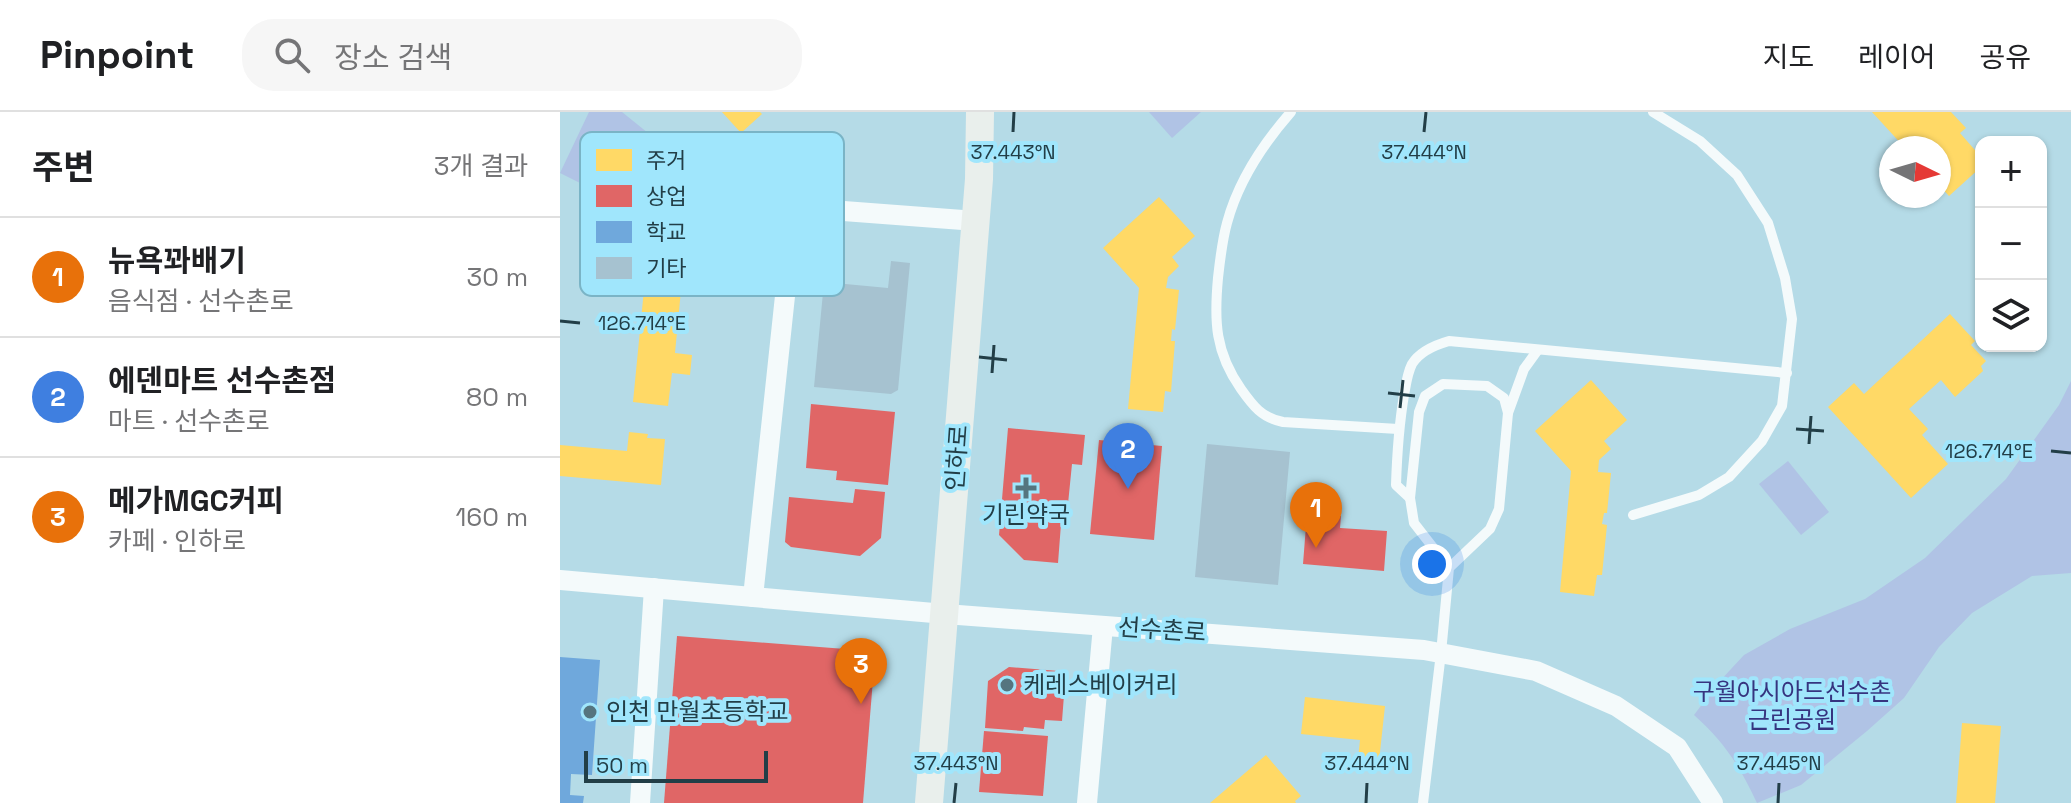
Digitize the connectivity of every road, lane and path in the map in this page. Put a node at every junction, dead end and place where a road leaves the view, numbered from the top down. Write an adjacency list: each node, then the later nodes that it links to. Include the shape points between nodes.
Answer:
1 (980, 112): 5 (main road, 인하로)
2 (1291, 112): 10 (lane, via 1248,173 1227,223 1216,333 1235,381 1268,419)
3 (1653, 112): 8 (lane, via 1700,141 1737,175 1768,223 1792,319)
4 (844, 211): 5 (street)
5 (976, 221): 17 (main road, 인하로)
6 (785, 296): 16 (street)
7 (1537, 351): 8 (lane); 9 (lane, via 1524,369); 10 (lane, via 1449,341 1436,345 1413,363)
8 (1787, 373): 12 (lane, via 1782,406 1762,441 1729,477 1699,495)
9 (1508, 413): 11 (lane, via 1504,398 1487,386 1443,384 1425,396); 13 (lane, via 1499,509 1490,529)
10 (1398, 429): 11 (lane, via 1396,485)
11 (1410, 498): 13 (lane, via 1414,523)
12 (1633, 515)
13 (1449, 568): 19 (lane)
14 (560, 580): 15 (street, 선수촌로)
15 (654, 588): 16 (street, 선수촌로); 20 (street)
16 (753, 597): 17 (street, 선수촌로)
17 (945, 614): 18 (street, 선수촌로); 21 (main road, 인하로)
18 (1103, 626): 19 (street, 선수촌로); 22 (street)
19 (1441, 653): 23 (lane); 24 (street, 선수촌로, via 1536,671 1616,706 1677,747)
20 (640, 803)
21 (929, 803)
22 (1087, 803)
23 (1423, 803)
24 (1713, 803)

